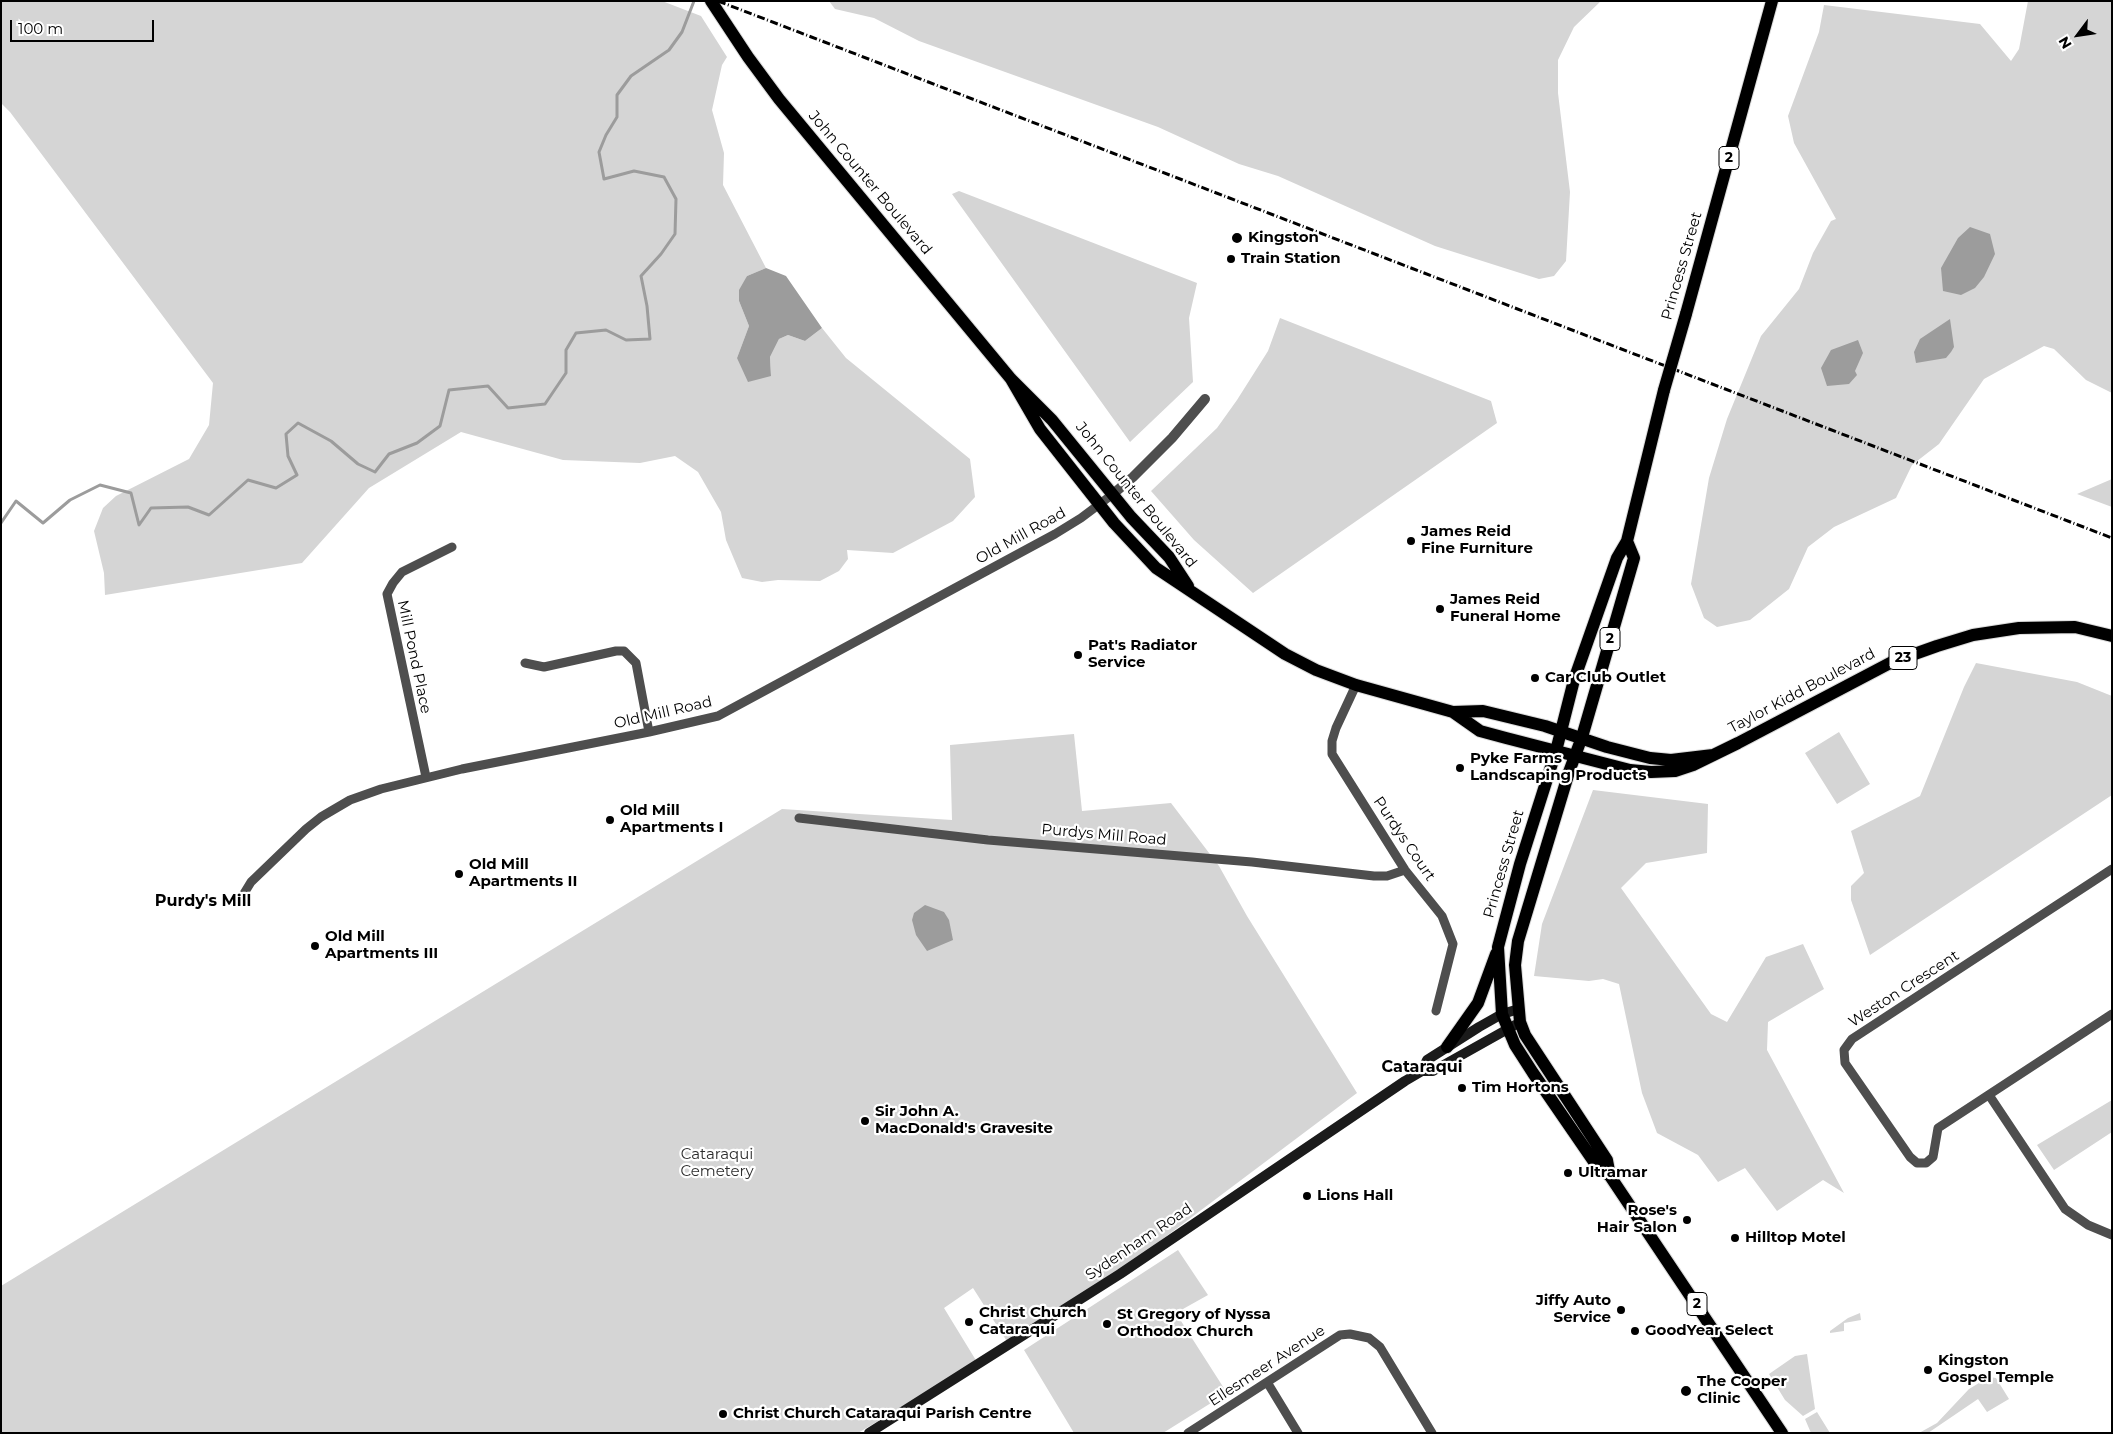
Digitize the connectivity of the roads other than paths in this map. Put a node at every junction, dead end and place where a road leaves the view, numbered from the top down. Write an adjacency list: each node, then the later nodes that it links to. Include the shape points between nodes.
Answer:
1 (711, 1): 3 (main road, John Counter Boulevard, via 779,99)
2 (1772, 1): 7 (main road, Princess Street / 2, bridge, via 1664,390)
3 (1011, 379): 5 (main road, John Counter Boulevard, via 1052,420); 6 (main road, John Counter Boulevard, via 1040,429)
4 (1205, 399): 5 (street, via 1172,438)
5 (1112, 494): 6 (street, Old Mill Road); 9 (main road, John Counter Boulevard, via 1169,557)
6 (1099, 504): 9 (main road, John Counter Boulevard, via 1156,568); 15 (street, Old Mill Road, via 1055,534 727,712)
7 (1627, 541): 14 (main road, Princess Street / 2, via 1613,568 1574,680); 16 (main road, Princess Street / 2, via 1634,558)
8 (452, 548): 20 (street, Mill Pond Place, via 402,572 387,594)
9 (1191, 590): 12 (main road, John Counter Boulevard, via 1285,654)
10 (2112, 636): 18 (main road, Taylor Kidd Boulevard / 23, via 2066,627 2019,628 1964,638 1892,662)
11 (526, 663): 15 (street, via 544,667 624,651 636,663 639,672)
12 (1356, 685): 13 (main road, John Counter Boulevard); 23 (street, Purdys Court, via 1336,728 1332,754)
13 (1452, 712): 14 (main road, John Counter Boulevard, via 1483,712); 17 (main road, John Counter Boulevard, via 1480,731)
14 (1561, 730): 16 (main road, John Counter Boulevard); 17 (main road, Princess Street / 2)
15 (649, 732): 20 (street, Old Mill Road)
16 (1582, 737): 18 (main road, Taylor Kidd Boulevard / 23, via 1650,758 1671,760); 19 (main road, Princess Street / 2)
17 (1556, 751): 19 (main road, Taylor Kidd Boulevard / 23); 25 (main road, Princess Street / 2)
18 (1712, 755): 19 (main road, Taylor Kidd Boulevard / 23, via 1684,769 1662,772 1630,770)
19 (1576, 756): 26 (main road, Princess Street / 2, via 1518,941 1515,965)
20 (426, 777): 24 (street, Old Mill Road, via 362,795 321,817 271,861 251,882)
21 (799, 818): 23 (street, Purdys Mill Road, via 988,840 1243,861 1374,876)
22 (2112, 869): 34 (street, Weston Crescent, via 1852,1040 1844,1050 1845,1063 1917,1163 1926,1163 1933,1157 1938,1128)
23 (1405, 870): 27 (street, Purdys Court, via 1442,916 1453,944)
24 (240, 900)
25 (1498, 947): 28 (main road, Princess Street / 2); 32 (main road, via 1478,1003)
26 (1518, 1009): 28 (main road, Sydenham Road); 30 (main road, Princess Street / 2)
27 (1436, 1010)
28 (1502, 1014): 31 (main road, Princess Street / 2); 32 (main road, Sydenham Road)
29 (2112, 1014): 34 (street)
30 (1520, 1022): 31 (main road, Sydenham Road); 35 (main road, Princess Street / 2, via 1525,1036 1607,1160)
31 (1507, 1029): 33 (main road, Sydenham Road, via 1434,1071); 35 (main road, Princess Street / 2, via 1597,1166)
32 (1447, 1047): 33 (main road, Sydenham Road, via 1427,1060)
33 (1422, 1071): 38 (main road, Sydenham Road, via 1120,1274)
34 (1989, 1095): 36 (street, via 2065,1209 2088,1225)
35 (1610, 1176): 42 (main road, Princess Street / 2)
36 (2112, 1235)
37 (1267, 1382): 39 (street, Ellesmeer Avenue); 40 (street); 41 (street, Ellesmeer Avenue, via 1340,1336 1363,1335 1380,1347)
38 (869, 1433)
39 (1188, 1433)
40 (1298, 1433)
41 (1432, 1433)
42 (1782, 1433)

